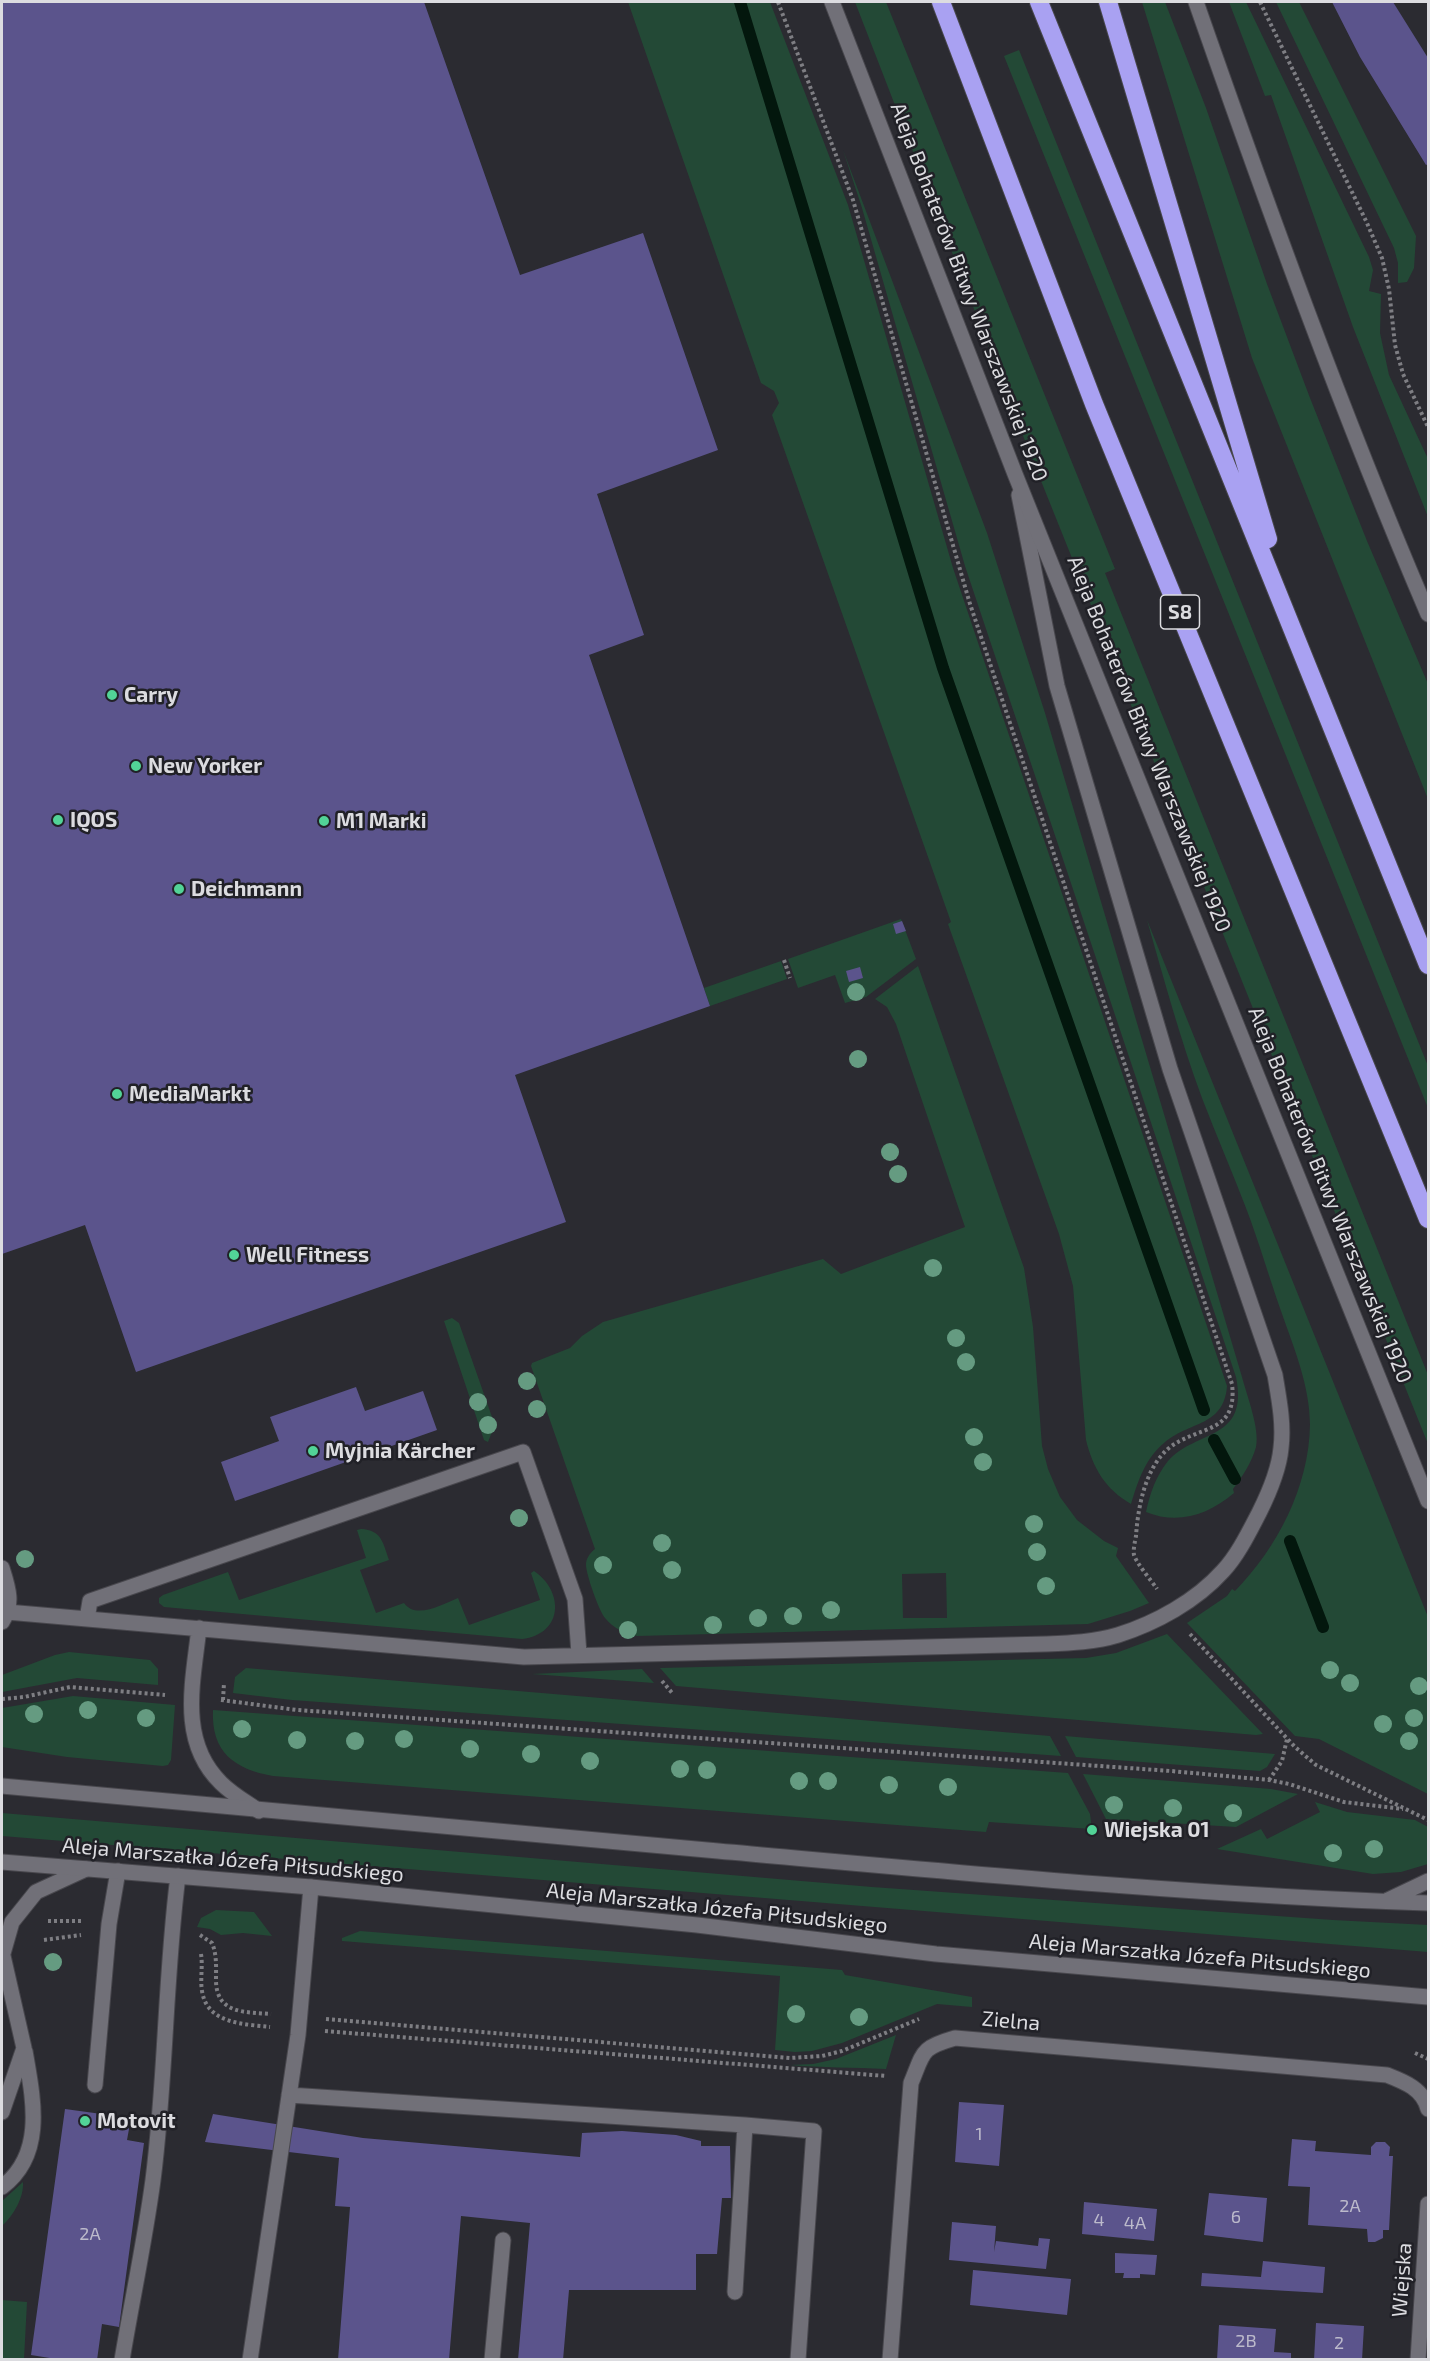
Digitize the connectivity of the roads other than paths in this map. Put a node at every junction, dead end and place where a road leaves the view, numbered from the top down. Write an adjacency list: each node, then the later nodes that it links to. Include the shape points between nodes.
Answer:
1 (832, 2): 10 (main road, Aleja Bohaterów Bitwy Warszawskiej 1920)
2 (941, 2): 9 (highway, S8)
3 (950, 2): 9 (main road)
4 (1034, 2): 8 (main road)
5 (1039, 2): 8 (highway)
6 (1108, 2): 12 (highway)
7 (1196, 2): 11 (main road, via 1331,375)
8 (1053, 35): 12 (highway)
9 (967, 66): 14 (highway, S8, via 1094,404)
10 (1015, 474): 15 (main road, Aleja Bohaterów Bitwy Warszawskiej 1920); 20 (main road, via 1057,686 1170,1069 1275,1375 1282,1437 1274,1480 1245,1539 1224,1570 1204,1590 1172,1611 1116,1636 1046,1644)
11 (1428, 614)
12 (1298, 641): 13 (highway)
13 (1428, 965)
14 (1428, 1220)
15 (1428, 1501)
16 (2, 1568): 17 (main road, via 10,1600)
17 (4, 1617): 18 (main road)
18 (87, 1619): 19 (main road); 20 (main road, via 90,1601 523,1452 575,1599)
19 (199, 1628): 20 (main road, via 524,1657); 22 (main road, via 192,1698 193,1736 210,1771)
20 (579, 1654)
21 (2, 1786): 22 (main road)
22 (259, 1811): 29 (main road, via 985,1874)
23 (2, 1862): 24 (main road, Aleja Marszałka Józefa Piłsudskiego)
24 (86, 1869): 25 (main road, Aleja Marszałka Józefa Piłsudskiego); 31 (main road, via 36,1892 12,1922)
25 (118, 1871): 26 (main road, Aleja Marszałka Józefa Piłsudskiego); 34 (main road)
26 (178, 1876): 28 (main road, Aleja Marszałka Józefa Piłsudskiego); 43 (main road, via 153,2180)
27 (1428, 1881): 29 (main road)
28 (311, 1887): 32 (main road, Aleja Marszałka Józefa Piłsudskiego, via 697,1925 936,1954); 35 (main road)
29 (1386, 1901): 30 (main road)
30 (1428, 1903)
31 (2, 1957): 33 (main road)
32 (1428, 1997)
33 (24, 2048): 37 (main road); 39 (main road, via 34,2102 32,2141 13,2179)
34 (95, 2085)
35 (289, 2095): 38 (main road); 44 (main road)
36 (1428, 2109): 47 (main road, Zielna, via 1426,2098 1387,2075 955,2038 932,2044 911,2083)
37 (2, 2112)
38 (745, 2125): 42 (main road); 46 (main road, via 814,2131)
39 (2, 2187)
40 (1428, 2204): 48 (main road, Wiejska)
41 (503, 2240): 45 (main road)
42 (735, 2292)
43 (122, 2360)
44 (250, 2360)
45 (492, 2360)
46 (798, 2360)
47 (890, 2360)
48 (1418, 2360)

